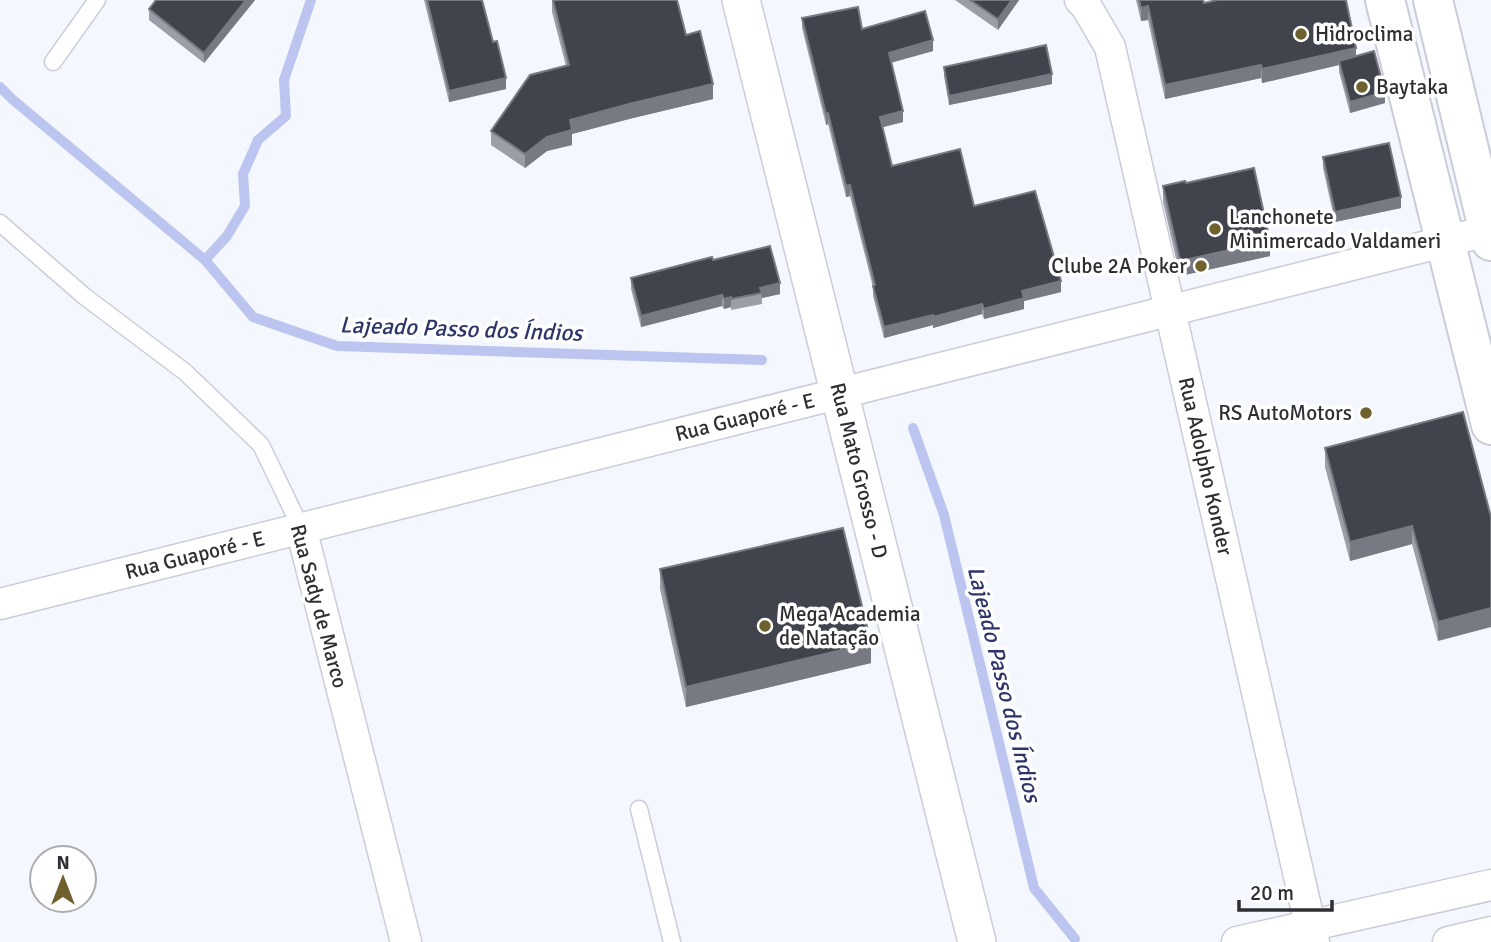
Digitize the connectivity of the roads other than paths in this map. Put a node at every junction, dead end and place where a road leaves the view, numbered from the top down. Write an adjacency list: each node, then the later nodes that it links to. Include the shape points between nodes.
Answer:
1 (97, 0): 6 (lane)
2 (741, 0): 13 (street, Rua Mato Grosso - D)
3 (1080, 0): 12 (street, Rua Adolpho Konder, via 1110,47)
4 (1385, 0): 8 (main road)
5 (1433, 0): 7 (main road)
6 (53, 62)
7 (1485, 190): 8 (street); 10 (main road)
8 (1436, 203): 11 (main road)
9 (0, 223): 15 (lane, Rua Sady de Marco, via 84,296 185,372 261,445)
10 (1490, 234): 11 (street, Rua Guaporé - E)
11 (1445, 242): 12 (street, Rua Guaporé - E); 14 (main road)
12 (1170, 310): 13 (street, Rua Guaporé - E); 20 (street, Rua Adolpho Konder)
13 (840, 393): 15 (street, Rua Guaporé - E); 23 (street, Rua Mato Grosso - D)
14 (1491, 425)
15 (301, 528): 16 (street, Rua Guaporé - E); 21 (street, Rua Sady de Marco)
16 (0, 604)
17 (639, 809): 22 (lane)
18 (1491, 884): 20 (street)
19 (1491, 932): 25 (street)
20 (1312, 934): 24 (street)
21 (406, 942)
22 (672, 942)
23 (977, 942)
24 (1237, 942)
25 (1448, 942)

